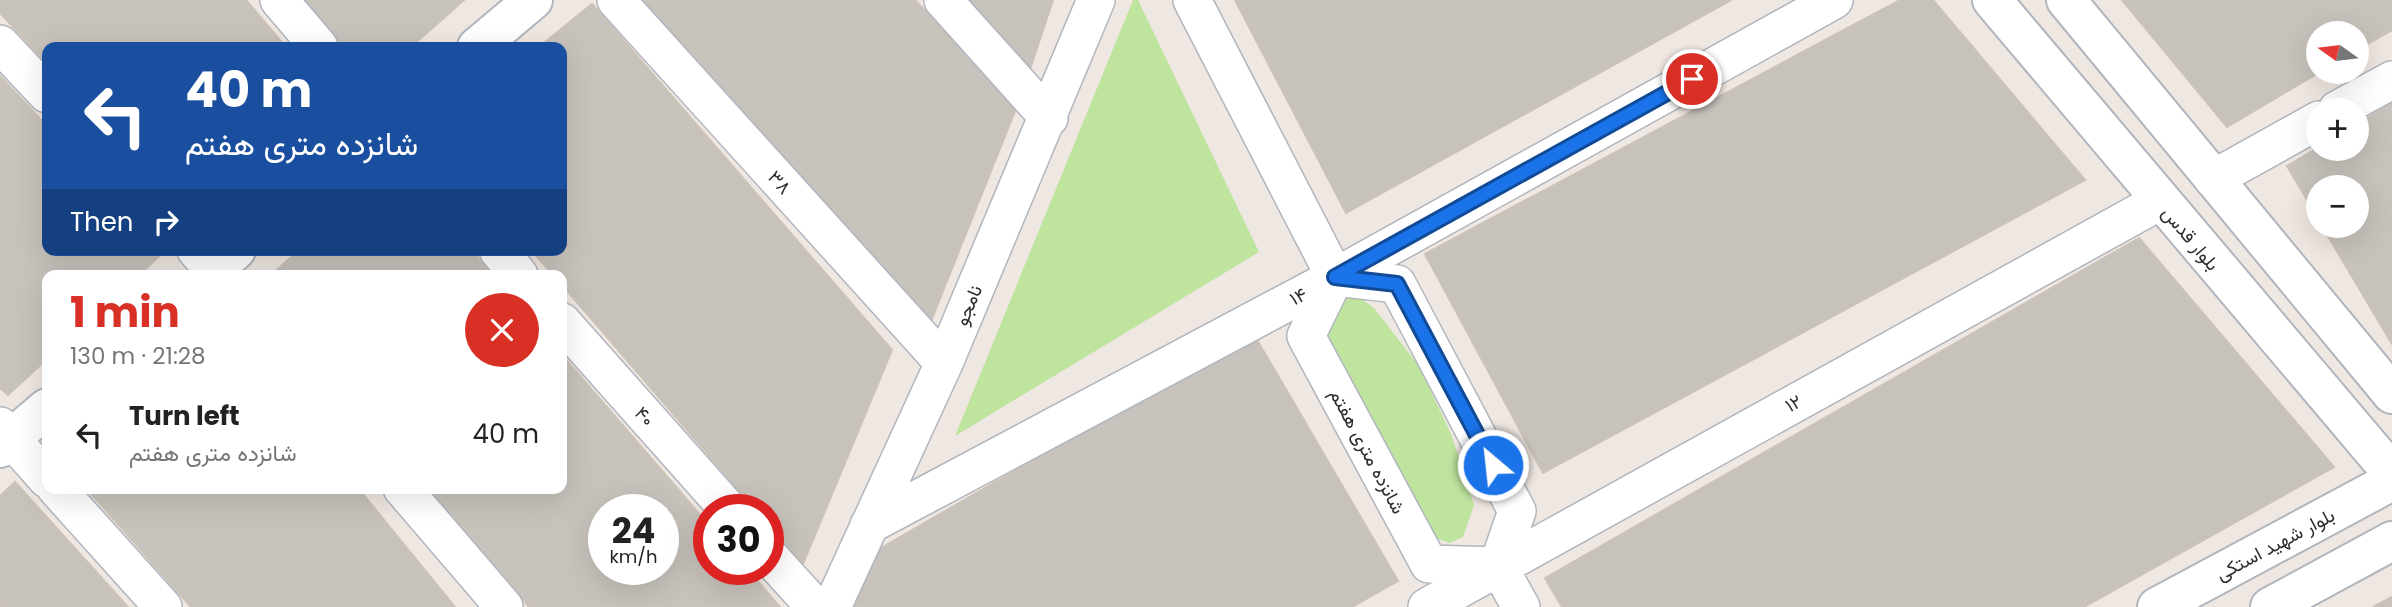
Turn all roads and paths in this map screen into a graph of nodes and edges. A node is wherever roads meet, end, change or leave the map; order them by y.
1 (279, 0) edge
2 (533, 0) edge
3 (616, 0) edge
4 (943, 0) edge
5 (1096, 0) edge
6 (1192, 0) edge
7 (1834, 0) edge
8 (1992, 0) edge
9 (2066, 0) edge
10 (315, 42) edge
11 (483, 42) edge
12 (0, 44) edge
13 (2392, 80) edge
14 (42, 89) edge
15 (2359, 98) edge
16 (1049, 118) junction
17 (2306, 127) edge
18 (2213, 179) junction
19 (2160, 201) junction
20 (503, 256) edge
21 (515, 270) edge
22 (1335, 277) junction
23 (567, 329) edge
24 (944, 363) junction
25 (2392, 394) edge
26 (42, 411) edge
27 (4, 438) edge
28 (42, 474) edge
29 (2392, 474) edge
30 (2392, 481) edge
31 (61, 494) edge
32 (407, 494) edge
33 (715, 494) edge
34 (869, 525) junction
35 (2392, 541) edge
36 (1498, 566) junction
37 (784, 573) edge
38 (163, 607) edge
39 (505, 607) edge
40 (815, 607) edge
41 (832, 607) edge
42 (1427, 607) edge
43 (1521, 607) edge
44 (2157, 607) edge
45 (2270, 607) edge

1 - 10 street
2 - 11 main road
3 - 24 street, ۳۸
4 - 16 street
5 - 16 street, نامجو
6 - 22 street
7 - 22 street, ۱۴
8 - 19 main road, بلوار قدس
9 - 18 main road
12 - 14 street
13 - 15 street
16 - 24 street, نامجو
17 - 18 street
18 - 25 main road
19 - 29 main road, بلوار قدس
19 - 36 street, ۱۲
20 - 21 street
22 - 34 street, ۱۴
22 - 36 street
22 - 36 street, شانزده متری هفتم
23 - 33 street, ۴۰
24 - 34 street, نامجو
26 - 27 main road
27 - 28 street
30 - 44 main road, بلوار شهید استکی
31 - 38 street
32 - 39 street
34 - 41 street, نامجو
35 - 45 main road
36 - 42 street, ۱۲
36 - 43 street
37 - 40 street

